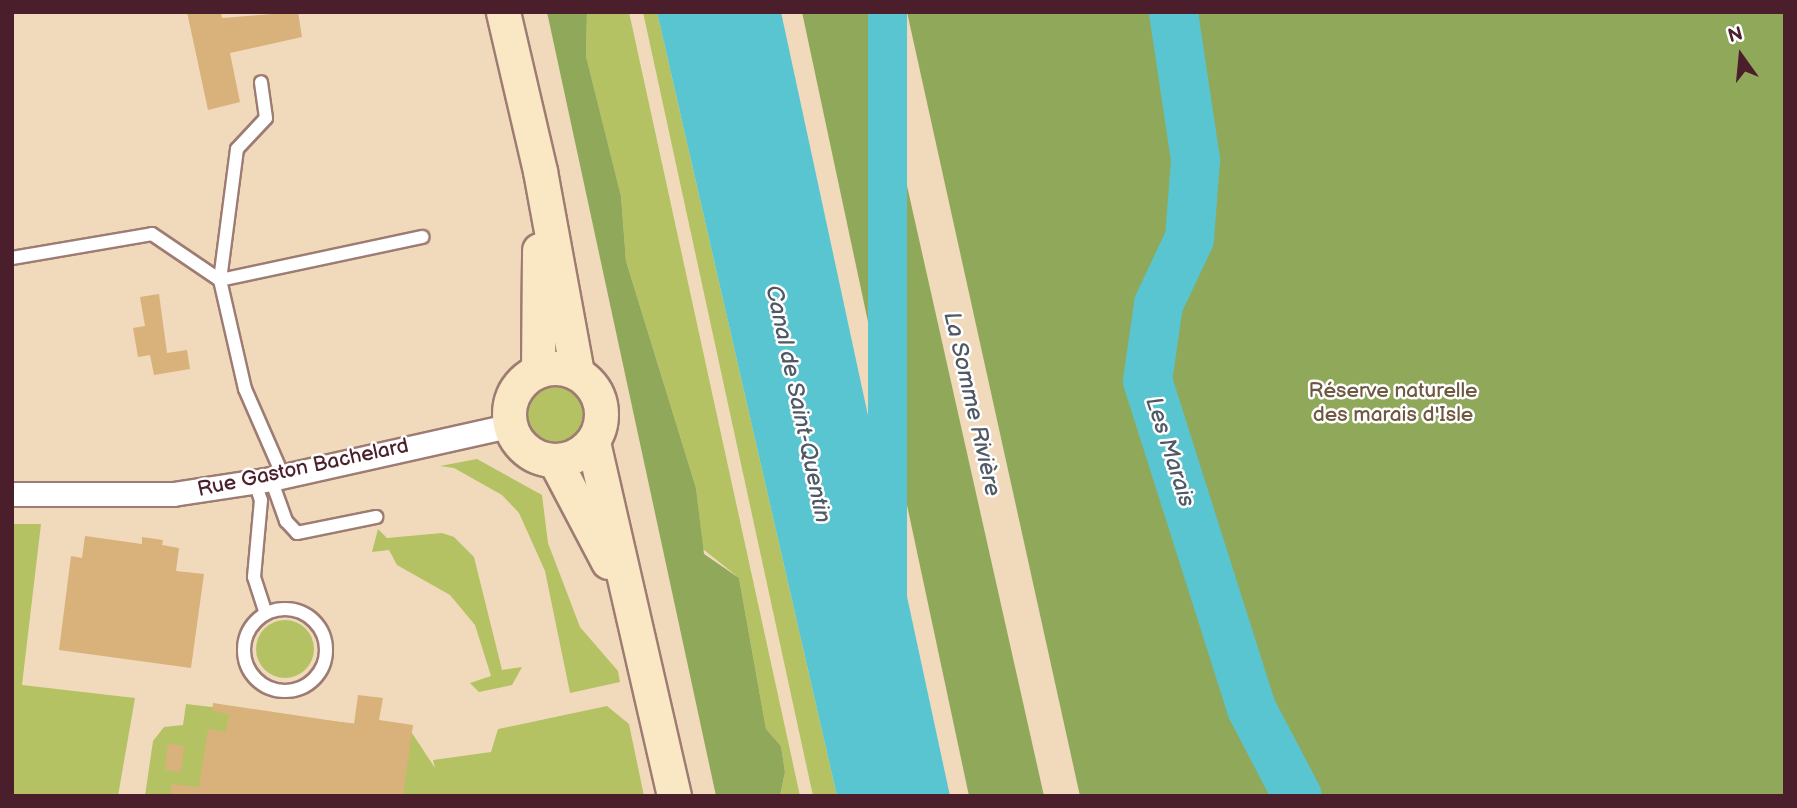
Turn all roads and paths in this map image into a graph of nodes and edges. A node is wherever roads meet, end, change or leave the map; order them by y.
1 (503, 12) edge
2 (261, 82) dead end
3 (540, 171) junction
4 (422, 237) dead end
5 (12, 258) edge
6 (219, 279) junction
7 (538, 371) junction
8 (577, 373) junction
9 (509, 426) junction
10 (593, 442) junction
11 (555, 461) junction
12 (270, 479) junction
13 (12, 494) edge
14 (376, 517) dead end
15 (630, 605) junction
16 (266, 613) junction
17 (674, 796) edge

1 - 3 street
2 - 6 lane
3 - 7 street
3 - 8 street
4 - 6 lane
5 - 6 lane
6 - 12 lane
7 - 8 street
7 - 9 street
8 - 10 street
9 - 11 street
9 - 12 street, Rue Gaston Bachelard
10 - 11 street
10 - 15 street
11 - 15 street
12 - 13 street, Rue Gaston Bachelard
12 - 14 lane
12 - 16 lane
15 - 17 street
16 - 16 lane

